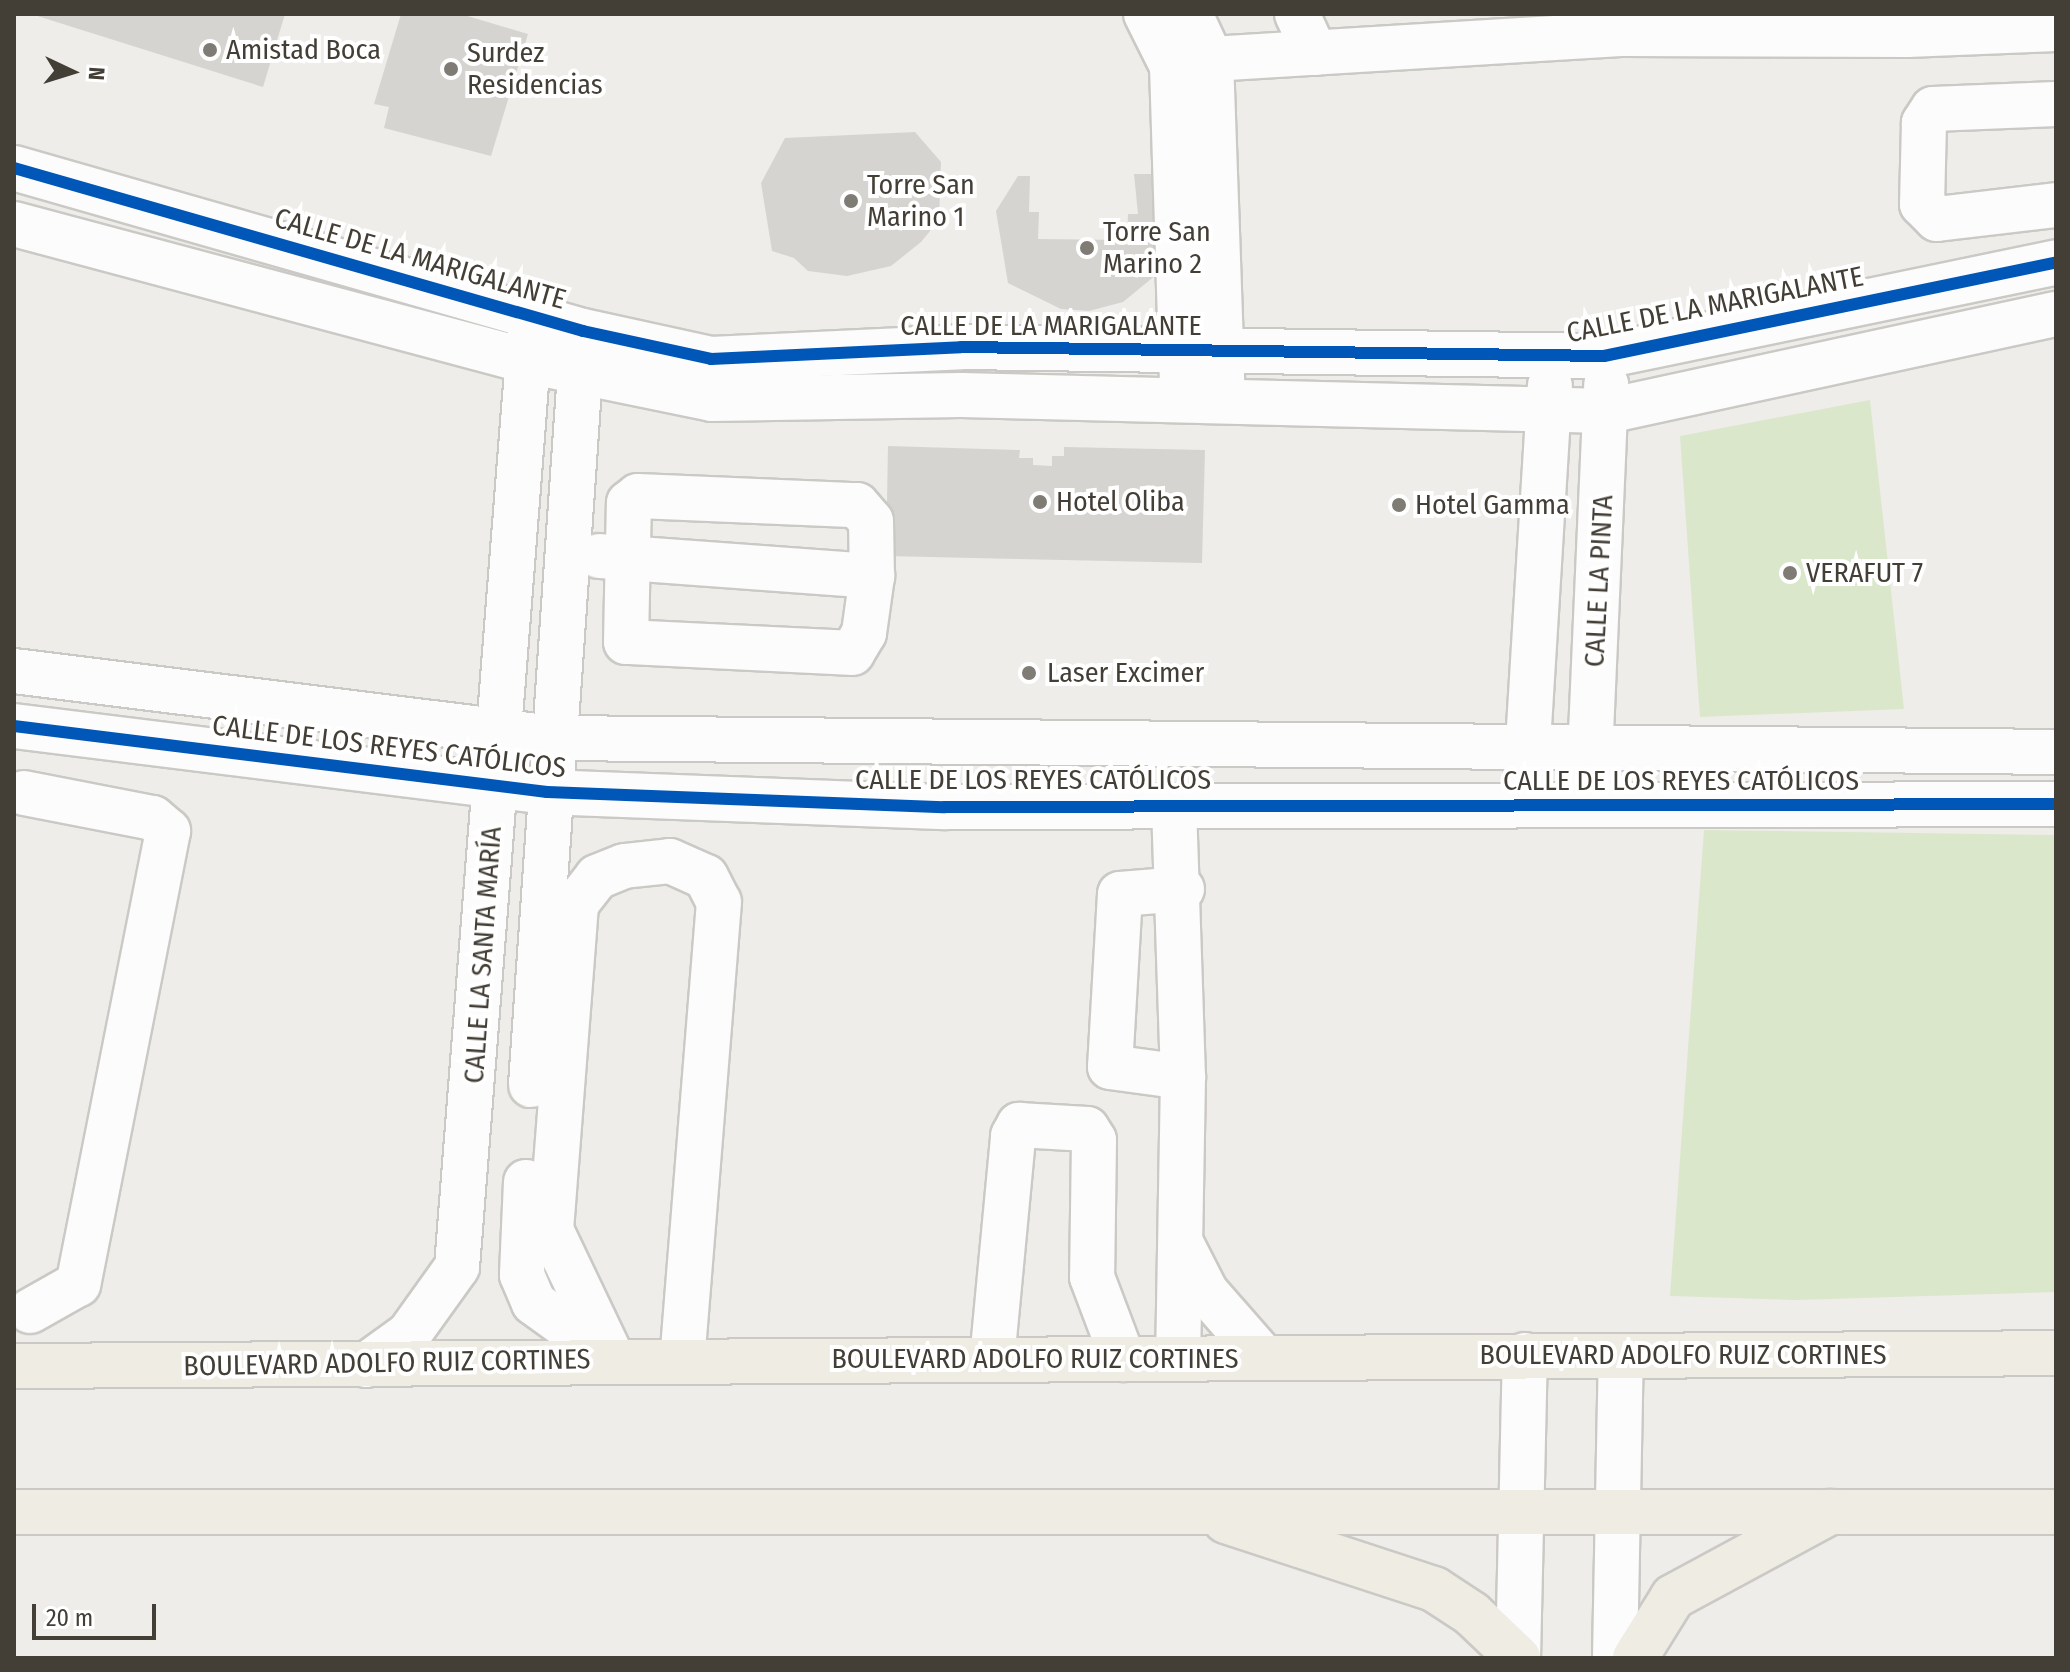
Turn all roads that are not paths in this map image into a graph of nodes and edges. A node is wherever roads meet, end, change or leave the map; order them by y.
1 (1146, 14) edge
2 (1190, 14) edge
3 (1624, 24) edge
4 (1903, 25) edge
5 (2056, 29) edge
6 (1306, 33) edge
7 (1192, 63) junction
8 (2056, 104) edge
9 (14, 168) edge
10 (2056, 205) edge
11 (14, 224) edge
12 (2056, 262) edge
13 (2056, 314) edge
14 (532, 315) junction
15 (583, 331) junction
16 (961, 347) junction
17 (1202, 351) junction
18 (1604, 356) junction
19 (1550, 360) junction
20 (527, 361) junction
21 (580, 374) junction
22 (961, 395) junction
23 (1223, 401) junction
24 (1180, 403) junction
25 (1607, 411) junction
26 (1551, 414) junction
27 (566, 554) junction
28 (630, 557) junction
29 (872, 576) junction
30 (14, 671) edge
31 (14, 726) edge
32 (499, 734) junction
33 (553, 738) junction
34 (1529, 749) junction
35 (1591, 750) junction
36 (2056, 752) edge
37 (496, 788) junction
38 (547, 792) junction
39 (24, 793) dead end
40 (2056, 804) edge
41 (1523, 805) junction
42 (1587, 805) junction
43 (1174, 806) junction
44 (1182, 889) junction
45 (478, 1033) junction
46 (533, 1036) junction
47 (1183, 1077) junction
48 (1179, 1237) junction
49 (22, 1302) edge
50 (2056, 1353) edge
51 (1525, 1355) junction
52 (1621, 1356) junction
53 (1263, 1357) junction
54 (1178, 1358) junction
55 (1123, 1359) junction
56 (613, 1360) junction
57 (992, 1360) junction
58 (682, 1362) junction
59 (366, 1365) junction
60 (14, 1366) edge
61 (61, 1366) junction
62 (1617, 1509) junction
63 (1193, 1510) junction
64 (1522, 1510) junction
65 (14, 1512) edge
66 (1830, 1512) junction
67 (2056, 1512) edge
68 (1518, 1658) edge
69 (1615, 1658) edge
70 (1635, 1658) edge

1 - 7 street
2 - 7 street
3 - 4 street
3 - 6 street
4 - 5 street
6 - 7 street
7 - 17 street
8 - 10 street
9 - 14 street, CALLE DE LA MARIGALANTE
11 - 20 street
12 - 18 street, CALLE DE LA MARIGALANTE
13 - 25 street
14 - 15 street, CALLE DE LA MARIGALANTE
14 - 20 street, CALLE LA SANTA MARÍA
15 - 16 street, CALLE DE LA MARIGALANTE
15 - 21 street, CALLE LA SANTA MARÍA
16 - 17 street, CALLE DE LA MARIGALANTE
16 - 22 street
17 - 19 street, CALLE DE LA MARIGALANTE
17 - 23 street
17 - 24 street
18 - 19 street, CALLE DE LA MARIGALANTE
18 - 25 street, CALLE LA PINTA
19 - 26 street, CALLE LA PINTA
20 - 21 street
20 - 32 street, CALLE LA SANTA MARÍA
21 - 22 street
21 - 27 street, CALLE LA SANTA MARÍA
22 - 24 street
23 - 24 street
23 - 26 street
25 - 26 street
25 - 35 street, CALLE LA PINTA
26 - 34 street, CALLE LA PINTA
27 - 28 street
27 - 33 street, CALLE LA SANTA MARÍA
28 - 29 street
28 - 29 street
28 - 29 street
30 - 32 street, CALLE DE LOS REYES CATÓLICOS
31 - 37 street, CALLE DE LOS REYES CATÓLICOS
32 - 33 street, CALLE DE LOS REYES CATÓLICOS
32 - 37 street, CALLE LA SANTA MARÍA
33 - 34 street, CALLE DE LOS REYES CATÓLICOS
33 - 38 street, CALLE LA SANTA MARÍA
34 - 35 street, CALLE DE LOS REYES CATÓLICOS
34 - 41 street, CALLE LA PINTA
35 - 36 street, CALLE DE LOS REYES CATÓLICOS
35 - 42 street, CALLE LA PINTA
37 - 38 street, CALLE DE LOS REYES CATÓLICOS
37 - 45 street, CALLE LA SANTA MARÍA
38 - 43 street, CALLE DE LOS REYES CATÓLICOS
38 - 46 street, CALLE LA SANTA MARÍA
39 - 49 street
40 - 42 street, CALLE DE LOS REYES CATÓLICOS
41 - 42 street, CALLE DE LOS REYES CATÓLICOS
41 - 43 street, CALLE DE LOS REYES CATÓLICOS
43 - 44 street
44 - 47 street
44 - 47 street
45 - 46 street
45 - 59 street, CALLE LA SANTA MARÍA
46 - 56 street, CALLE LA SANTA MARÍA
47 - 48 street
48 - 53 street
48 - 54 street
49 - 61 street
50 - 52 main road, BOULEVARD ADOLFO RUIZ CORTINES
51 - 52 main road, BOULEVARD ADOLFO RUIZ CORTINES
51 - 53 main road, BOULEVARD ADOLFO RUIZ CORTINES
51 - 64 street
52 - 62 street
53 - 54 main road, BOULEVARD ADOLFO RUIZ CORTINES
54 - 55 main road, BOULEVARD ADOLFO RUIZ CORTINES
55 - 57 main road, BOULEVARD ADOLFO RUIZ CORTINES
55 - 57 street
56 - 58 main road, BOULEVARD ADOLFO RUIZ CORTINES
56 - 58 street
56 - 59 main road, BOULEVARD ADOLFO RUIZ CORTINES
57 - 58 main road, BOULEVARD ADOLFO RUIZ CORTINES
59 - 61 main road, BOULEVARD ADOLFO RUIZ CORTINES
60 - 61 main road, BOULEVARD ADOLFO RUIZ CORTINES
62 - 64 main road
62 - 66 main road
62 - 69 street
63 - 64 main road
63 - 65 main road
63 - 68 main road
64 - 68 street
66 - 67 main road
66 - 70 main road

